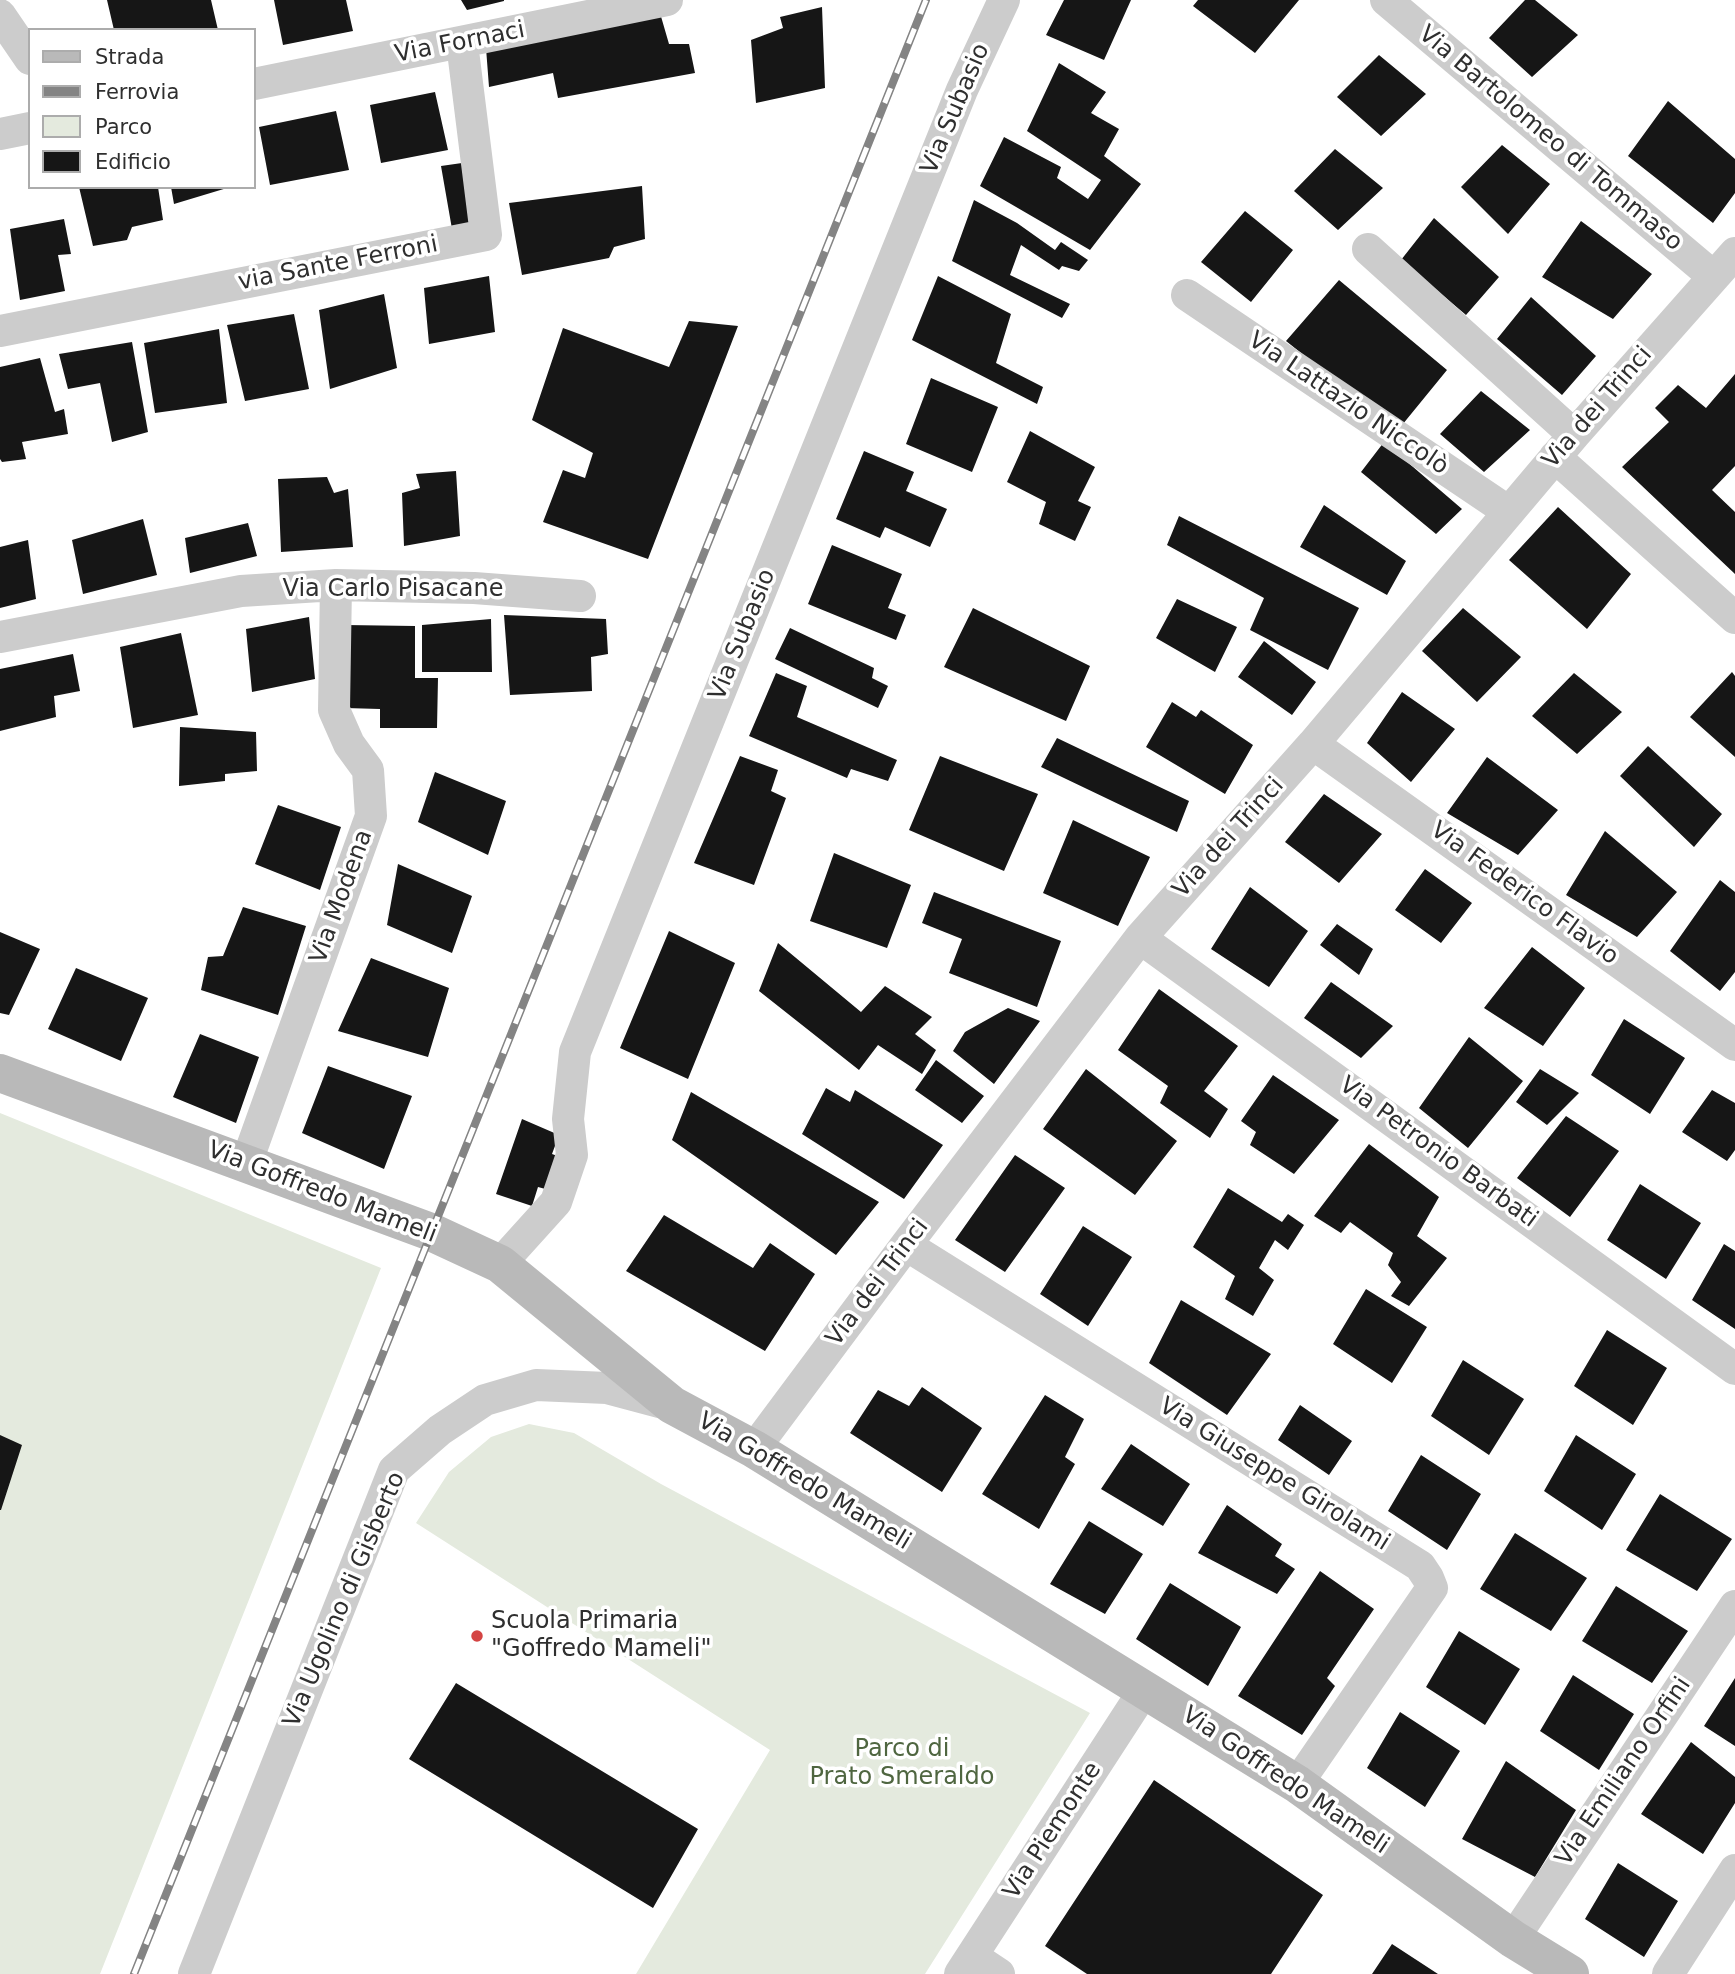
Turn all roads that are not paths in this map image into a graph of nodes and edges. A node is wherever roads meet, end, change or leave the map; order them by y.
1 (667, 0) edge
2 (1004, 0) edge
3 (1386, 0) edge
4 (0, 15) edge
5 (462, 43) junction
6 (28, 57) edge
7 (256, 84) edge
8 (28, 128) edge
9 (0, 134) edge
10 (1368, 249) dead end
11 (1735, 253) edge
12 (1714, 277) junction
13 (1188, 295) dead end
14 (0, 331) edge
15 (1564, 446) junction
16 (1509, 512) junction
17 (336, 585) junction
18 (580, 596) dead end
19 (1735, 618) edge
20 (0, 637) edge
21 (1313, 744) junction
22 (1140, 938) junction
23 (1735, 1045) edge
24 (0, 1073) edge
25 (247, 1164) junction
26 (906, 1245) junction
27 (500, 1264) junction
28 (1735, 1369) edge
29 (672, 1405) junction
30 (754, 1449) junction
31 (1735, 1606) edge
32 (1145, 1689) junction
33 (1297, 1784) junction
34 (1735, 1870) edge
35 (1513, 1939) junction
36 (966, 1965) edge
37 (194, 1974) edge
38 (999, 1974) edge
39 (1570, 1974) edge
40 (1668, 1974) edge

1 - 5 street, Via Fornaci
2 - 27 street, Via Subasio
3 - 12 street, Via Bartolomeo di Tommaso
4 - 6 street
5 - 7 street, Via Fornaci
5 - 14 street, via Sante Ferroni
8 - 9 street
10 - 15 street
11 - 12 street, Via dei Trinci
12 - 15 street, Via dei Trinci
13 - 16 street, Via Lattazio Niccolò
15 - 16 street, Via dei Trinci
15 - 19 street
16 - 21 street, Via dei Trinci
17 - 18 street, Via Carlo Pisacane
17 - 20 street, Via Carlo Pisacane
17 - 25 street, Via Modena
21 - 22 street, Via dei Trinci
21 - 23 street, Via Federico Flavio
22 - 26 street, Via dei Trinci
22 - 28 street, Via Petronio Barbati
24 - 25 main road, Via Goffredo Mameli
25 - 27 main road, Via Goffredo Mameli
26 - 30 street, Via dei Trinci
26 - 33 street, Via Giuseppe Girolami
27 - 29 main road, Via Goffredo Mameli
29 - 30 main road, Via Goffredo Mameli
29 - 37 street, Via Ugolino di Gisberto
30 - 32 main road, Via Goffredo Mameli
31 - 35 street, Via Emiliano Orfini
32 - 33 main road, Via Goffredo Mameli
32 - 36 street, Via Piemonte
33 - 35 main road, Via Goffredo Mameli
34 - 40 street
35 - 39 main road, Via Goffredo Mameli
36 - 38 street

